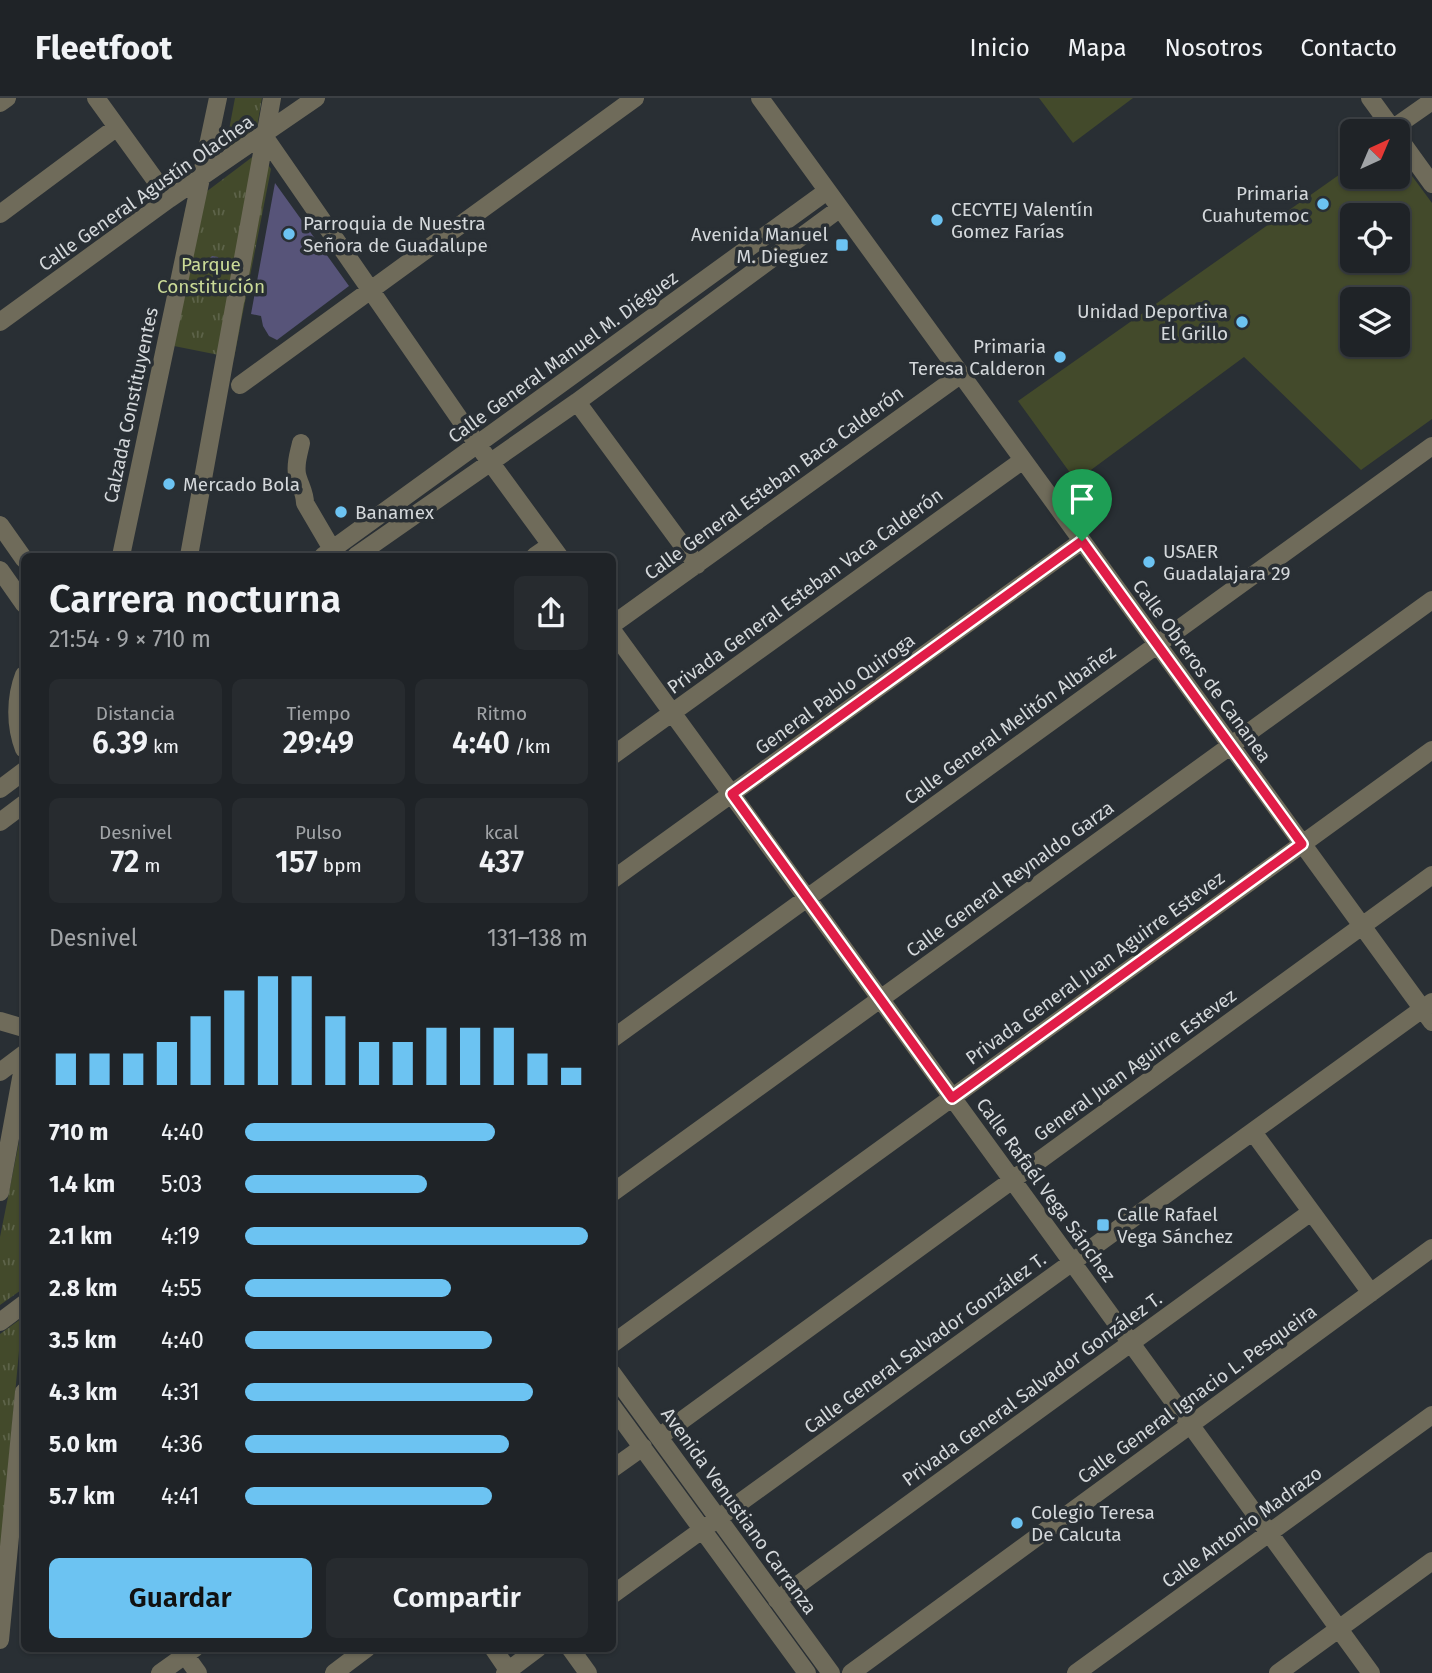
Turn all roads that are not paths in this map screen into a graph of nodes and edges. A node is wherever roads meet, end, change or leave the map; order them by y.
1 (7, 98) edge
2 (96, 98) edge
3 (218, 98) edge
4 (272, 98) edge
5 (316, 98) edge
6 (635, 98) edge
7 (760, 98) edge
8 (1370, 98) edge
9 (1432, 101) edge
10 (0, 103) edge
11 (1385, 119) edge
12 (1410, 120) edge
13 (117, 127) junction
14 (264, 136) junction
15 (1410, 154) edge
16 (201, 178) junction
17 (1432, 184) edge
18 (827, 191) junction
19 (169, 199) junction
20 (839, 209) junction
21 (0, 214) edge
22 (372, 289) junction
23 (0, 322) edge
24 (960, 374) junction
25 (240, 385) dead end
26 (576, 402) junction
27 (301, 443) dead end
28 (477, 444) junction
29 (1432, 446) edge
30 (1023, 460) junction
31 (490, 461) junction
32 (0, 525) edge
33 (1082, 541) junction
34 (555, 551) edge
35 (13, 553) edge
36 (122, 553) edge
37 (190, 553) edge
38 (336, 553) edge
39 (360, 553) edge
40 (697, 565) junction
41 (0, 570) edge
42 (21, 600) edge
43 (1432, 600) edge
44 (616, 625) edge
45 (616, 634) edge
46 (1157, 645) junction
47 (21, 685) edge
48 (673, 713) junction
49 (21, 727) edge
50 (1230, 746) junction
51 (1432, 750) edge
52 (616, 753) edge
53 (21, 773) edge
54 (0, 789) edge
55 (732, 794) junction
56 (21, 806) edge
57 (0, 822) edge
58 (1302, 844) junction
59 (1432, 875) edge
60 (616, 877) edge
61 (807, 898) junction
62 (1362, 926) junction
63 (881, 999) junction
64 (1429, 1011) edge
65 (0, 1021) edge
66 (21, 1027) edge
67 (616, 1036) edge
68 (21, 1056) edge
69 (0, 1072) edge
70 (21, 1078) edge
71 (952, 1098) junction
72 (1253, 1132) junction
73 (1012, 1180) junction
74 (616, 1190) edge
75 (0, 1192) edge
76 (1311, 1212) junction
77 (1432, 1248) edge
78 (1073, 1263) junction
79 (1371, 1293) junction
80 (21, 1306) edge
81 (0, 1322) edge
82 (616, 1341) edge
83 (1131, 1343) junction
84 (616, 1378) edge
85 (616, 1411) edge
86 (1432, 1415) edge
87 (1190, 1424) junction
88 (659, 1437) junction
89 (642, 1447) junction
90 (21, 1450) edge
91 (616, 1466) edge
92 (718, 1519) junction
93 (703, 1530) junction
94 (1269, 1533) junction
95 (1432, 1561) edge
96 (616, 1592) edge
97 (777, 1600) junction
98 (1339, 1629) junction
99 (0, 1640) edge
100 (186, 1652) edge
101 (188, 1652) edge
102 (362, 1652) edge
103 (495, 1652) edge
104 (533, 1652) edge
105 (573, 1652) edge
106 (506, 1672) edge
107 (160, 1673) edge
108 (198, 1673) edge
109 (334, 1673) edge
110 (588, 1673) edge
111 (807, 1673) edge
112 (831, 1673) edge
113 (851, 1673) edge
114 (1076, 1673) edge
115 (1278, 1673) edge
116 (1371, 1673) edge

1 - 10 street
2 - 13 street
3 - 16 street, Calzada Constituyentes
4 - 14 street
5 - 14 street, Calle General Agustín Olachea
6 - 22 street
7 - 18 street, Calle Obreros de Cananea
8 - 11 street
9 - 12 street
13 - 19 street
13 - 21 street
14 - 16 street, Calle General Agustín Olachea
14 - 22 street
14 - 37 street
15 - 17 street
16 - 19 street, Calle General Agustín Olachea
16 - 36 street, Calzada Constituyentes
18 - 20 street, Calle Obreros de Cananea
18 - 28 street, Calle General Manuel M. Diéguez
19 - 23 street, Calle General Agustín Olachea
20 - 24 street, Calle Obreros de Cananea
20 - 26 street
22 - 25 street
22 - 28 street
24 - 30 street, Calle Obreros de Cananea
24 - 40 street, Calle General Esteban Baca Calderón
26 - 31 street
26 - 40 street
27 - 38 street
28 - 31 street
28 - 38 street, Calle General Manuel M. Diéguez
29 - 46 street, Calle General Melitón Albañez
30 - 33 street, Calle Obreros de Cananea
30 - 48 street, Privada General Esteban Vaca Calderón
31 - 34 street
31 - 39 street
32 - 35 street
33 - 46 street, Calle Obreros de Cananea
33 - 55 street, General Pablo Quiroga
40 - 44 street, Calle General Esteban Baca Calderón
41 - 42 street
43 - 50 street, Calle General Reynaldo Garza
45 - 48 street, Calle Rafaél Vega Sánchez
46 - 50 street, Calle Obreros de Cananea
46 - 61 street, Calle General Melitón Albañez
47 - 49 street
48 - 52 street, Privada General Esteban Vaca Calderón
48 - 55 street, Calle Rafaél Vega Sánchez
50 - 58 street, Calle Obreros de Cananea
50 - 63 street, Calle General Reynaldo Garza
51 - 58 street, Privada General Juan Aguirre Estevez
53 - 54 street
55 - 60 street, General Pablo Quiroga
55 - 61 street, Calle Rafaél Vega Sánchez
56 - 57 street
58 - 62 street, Calle Obreros de Cananea
58 - 71 street, Privada General Juan Aguirre Estevez
59 - 62 street, General Juan Aguirre Estevez
61 - 63 street, Calle Rafaél Vega Sánchez
61 - 67 street, Calle General Melitón Albañez
62 - 64 street, Calle Obreros de Cananea
62 - 73 street, General Juan Aguirre Estevez
63 - 71 street, Calle Rafaél Vega Sánchez
63 - 74 street, Calle General Reynaldo Garza
64 - 72 street, Calle General Salvador González T.
65 - 66 street
68 - 69 street
70 - 75 street
71 - 73 street, Calle Rafaél Vega Sánchez
71 - 82 street, Privada General Juan Aguirre Estevez
72 - 76 street
72 - 78 street, Calle General Salvador González T.
73 - 78 street, Calle Rafaél Vega Sánchez
73 - 88 street, General Juan Aguirre Estevez
76 - 79 street
76 - 83 street, Privada General Salvador González T.
77 - 79 street, Calle General Ignacio L. Pesqueira
78 - 83 street, Calle Rafaél Vega Sánchez
78 - 92 street, Calle General Salvador González T.
79 - 87 street, Calle General Ignacio L. Pesqueira
80 - 81 street
83 - 87 street, Calle Rafaél Vega Sánchez
83 - 97 street, Privada General Salvador González T.
84 - 88 street, Avenida Venustiano Carranza
85 - 89 street, Avenida Venustiano Carranza
86 - 94 street, Calle Antonio Madrazo
87 - 94 street, Calle Rafaél Vega Sánchez
87 - 113 street, Calle General Ignacio L. Pesqueira
88 - 92 street, Avenida Venustiano Carranza
89 - 91 street
89 - 93 street, Avenida Venustiano Carranza
90 - 99 street
92 - 93 street, Calle General Salvador González T.
92 - 97 street, Avenida Venustiano Carranza
93 - 96 street, Calle General Salvador González T.
93 - 111 street, Avenida Venustiano Carranza
94 - 98 street, Calle Rafaél Vega Sánchez
94 - 114 street, Calle Antonio Madrazo
95 - 98 street
97 - 112 street, Avenida Venustiano Carranza
98 - 115 street
98 - 116 street, Calle Rafaél Vega Sánchez
100 - 107 street
101 - 108 street
102 - 109 street
103 - 106 street
104 - 106 street
105 - 110 street

